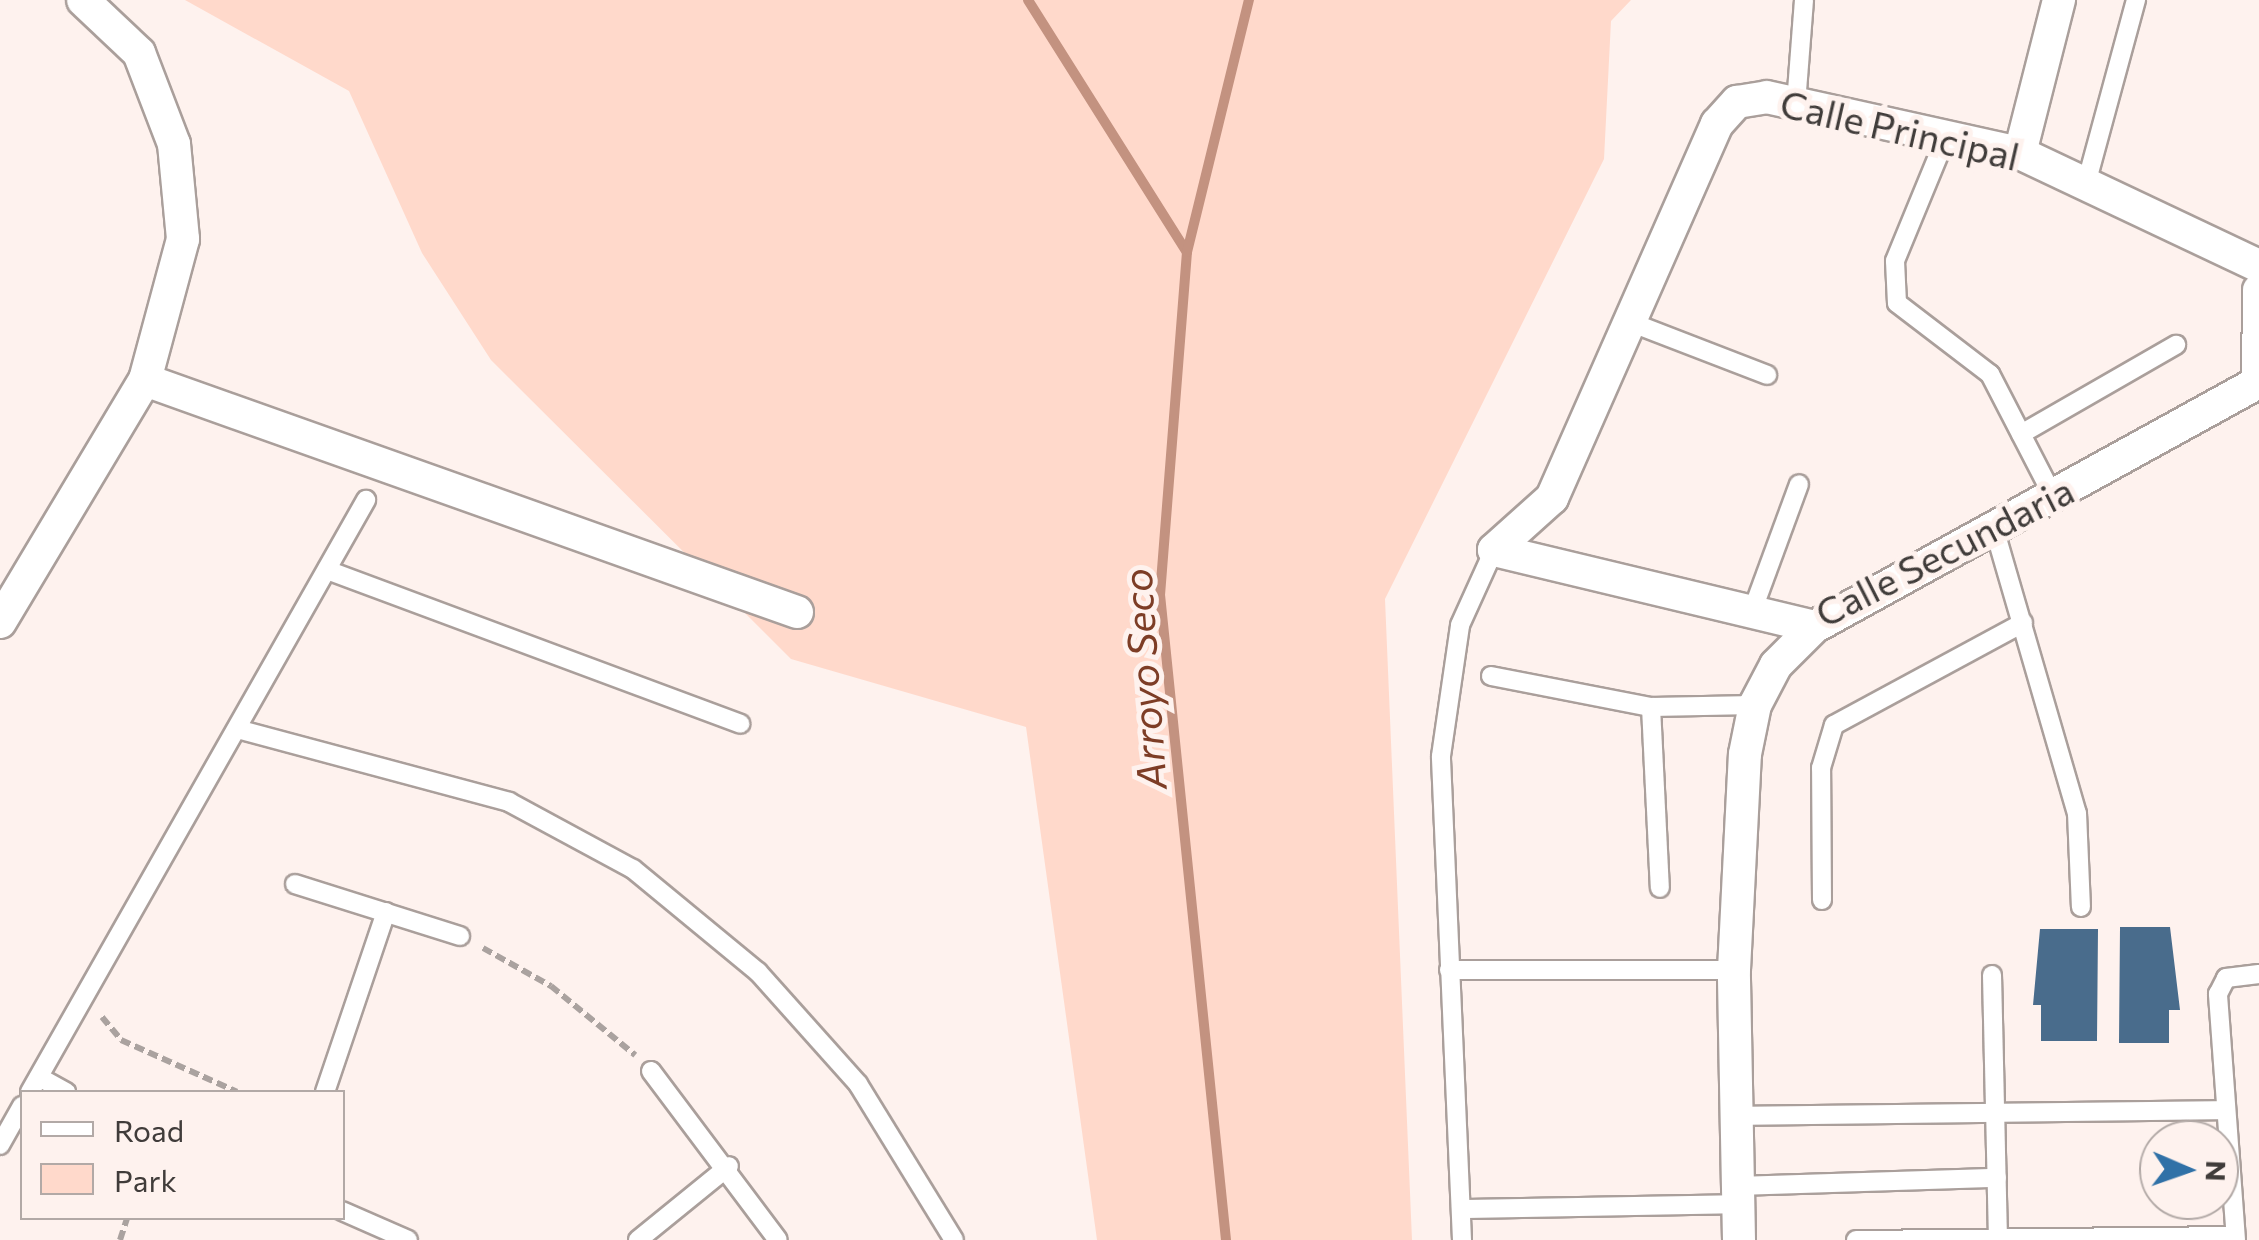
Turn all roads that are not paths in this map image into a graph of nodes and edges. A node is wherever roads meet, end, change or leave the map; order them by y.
1 (83, 0) edge
2 (1804, 0) edge
3 (2059, 0) edge
4 (2136, 0) edge
5 (1796, 104) junction
6 (1946, 137) junction
7 (2020, 153) junction
8 (2086, 184) junction
9 (2259, 266) edge
10 (2259, 290) edge
11 (1630, 322) junction
12 (2176, 345) dead end
13 (1767, 376) dead end
14 (145, 380) junction
15 (2258, 389) edge
16 (2021, 434) junction
17 (1799, 484) dead end
18 (2053, 496) junction
19 (366, 500) dead end
20 (1994, 528) junction
21 (1494, 550) junction
22 (327, 570) junction
23 (797, 612) dead end
24 (1752, 612) junction
25 (0, 622) edge
26 (2023, 624) junction
27 (1814, 627) junction
28 (1490, 676) dead end
29 (1755, 704) junction
30 (1651, 706) junction
31 (740, 724) dead end
32 (237, 729) junction
33 (295, 884) dead end
34 (1660, 888) dead end
35 (1822, 900) dead end
36 (2081, 907) dead end
37 (386, 912) junction
38 (460, 936) road end
39 (1449, 970) junction
40 (1734, 970) junction
41 (2259, 974) edge
42 (1992, 975) dead end
43 (650, 1071) road end
44 (34, 1085) edge
45 (326, 1090) edge
46 (20, 1110) edge
47 (2226, 1110) junction
48 (1995, 1113) junction
49 (1736, 1116) junction
50 (0, 1145) edge
51 (729, 1166) junction
52 (1997, 1178) junction
53 (1738, 1195) junction
54 (1461, 1208) junction
55 (345, 1212) edge
56 (2236, 1238) edge
57 (1998, 1239) edge
58 (408, 1240) edge
59 (638, 1240) edge
60 (778, 1240) edge
61 (954, 1240) edge
62 (1462, 1240) edge
63 (1738, 1240) edge
64 (1856, 1240) edge

1 - 14 street
2 - 5 lane
3 - 7 street
4 - 8 lane
5 - 6 street, Calle Principal
5 - 11 street, Calle Principal
6 - 7 street, Calle Principal
6 - 16 lane
7 - 8 street, Calle Principal
8 - 9 street, Calle Principal
10 - 15 street
11 - 13 lane
11 - 21 street, Calle Principal
12 - 16 lane
14 - 23 street
14 - 25 street
15 - 18 street, Calle Secundaria
16 - 18 lane
17 - 24 lane
18 - 20 street, Calle Secundaria
19 - 22 lane
20 - 26 lane
20 - 27 street, Calle Secundaria
21 - 24 street, Calle Secundaria
21 - 39 lane
22 - 31 lane
22 - 32 lane
24 - 27 street, Calle Secundaria
26 - 35 lane
26 - 36 lane
27 - 29 street
28 - 30 lane
29 - 30 lane
29 - 40 street
30 - 34 lane
32 - 44 lane
32 - 61 lane
33 - 37 lane
37 - 38 lane
37 - 45 lane
39 - 40 lane
39 - 54 lane
40 - 49 street
41 - 47 lane
42 - 48 lane
43 - 51 lane
46 - 50 lane
47 - 48 lane
47 - 56 lane
48 - 49 lane
48 - 52 lane
49 - 53 street
51 - 59 lane
51 - 60 lane
52 - 53 lane
52 - 57 lane
53 - 54 lane
53 - 63 street
54 - 62 lane
55 - 58 lane
56 - 57 lane
57 - 64 lane

